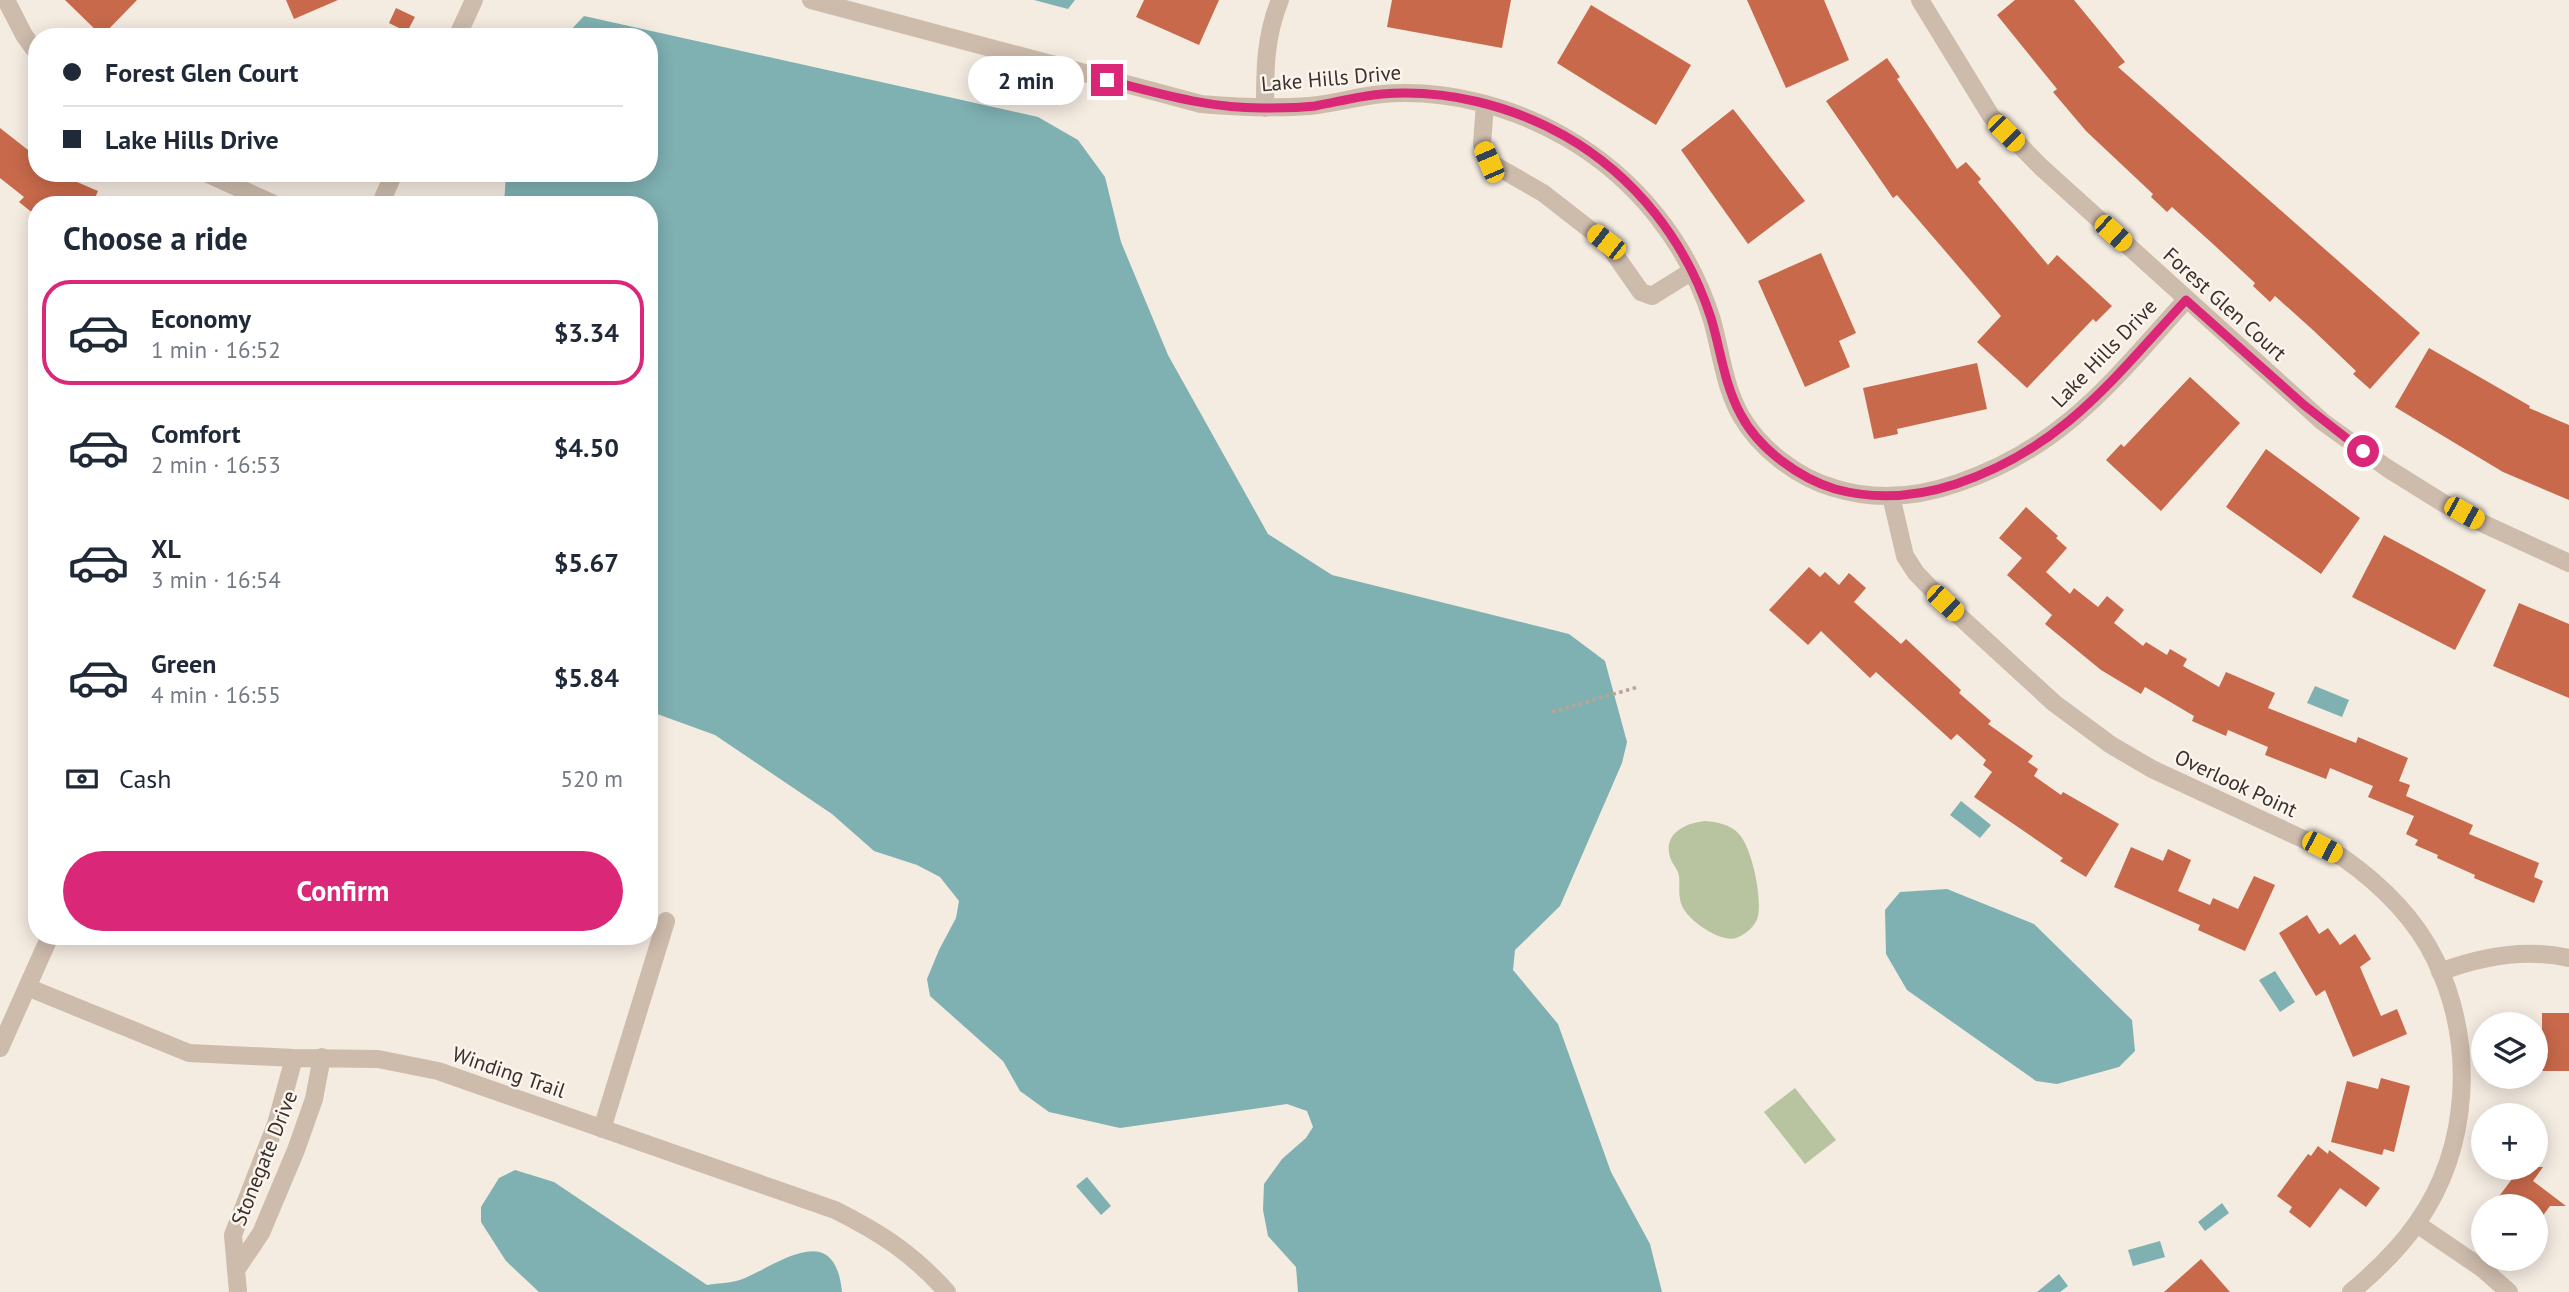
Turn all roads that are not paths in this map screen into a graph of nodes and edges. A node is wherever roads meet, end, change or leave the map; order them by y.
1 (6, 0) edge
2 (474, 0) edge
3 (811, 0) edge
4 (1280, 0) edge
5 (1920, 0) edge
6 (461, 28) edge
7 (28, 41) edge
8 (1485, 104) junction
9 (1265, 108) junction
10 (226, 182) edge
11 (256, 196) edge
12 (1692, 271) junction
13 (2186, 300) junction
14 (1891, 496) junction
15 (2569, 563) edge
16 (666, 921) dead end
17 (46, 945) edge
18 (2569, 958) edge
19 (2440, 972) junction
20 (27, 987) junction
21 (0, 1048) edge
22 (322, 1057) junction
23 (294, 1058) junction
24 (602, 1129) junction
25 (2417, 1224) junction
26 (236, 1270) junction
27 (238, 1292) edge
28 (947, 1292) edge
29 (2351, 1292) edge
30 (2509, 1292) edge

1 - 7 street
2 - 6 street
3 - 9 street, Lake Hills Drive
4 - 9 street
5 - 13 street, Forest Glen Court
8 - 9 street, Lake Hills Drive
8 - 12 street, Lake Hills Drive
8 - 12 street
10 - 11 street
12 - 14 street, Lake Hills Drive
13 - 14 street, Lake Hills Drive
13 - 15 street, Forest Glen Court
14 - 19 street, Overlook Point
16 - 24 street
17 - 20 street
18 - 19 street
19 - 25 street, Overlook Point
20 - 21 street
20 - 23 street, Winding Trail
22 - 23 street, Winding Trail
22 - 24 street, Winding Trail
22 - 26 street, Stonegate Drive
23 - 26 street, Stonegate Drive
24 - 28 street, Winding Trail
25 - 29 street, Overlook Point
25 - 30 street
26 - 27 street, Stonegate Drive

